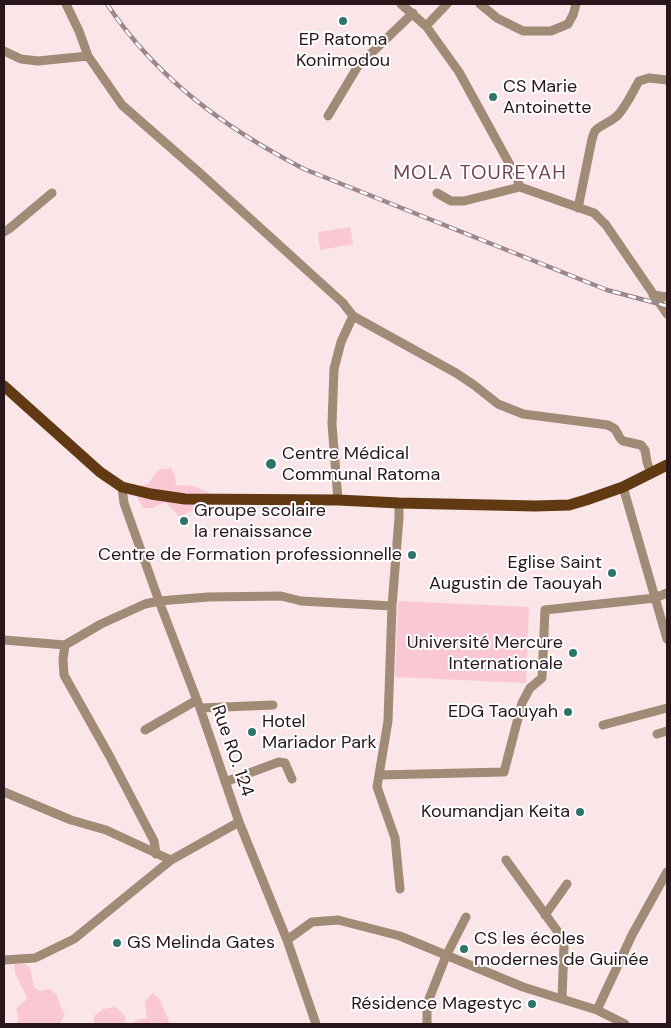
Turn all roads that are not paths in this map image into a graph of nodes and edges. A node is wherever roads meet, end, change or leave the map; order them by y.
1 (66, 4) edge
2 (401, 4) edge
3 (447, 4) edge
4 (480, 4) edge
5 (576, 4) edge
6 (413, 13) junction
7 (426, 26) junction
8 (4, 52) edge
9 (88, 56) junction
10 (667, 80) edge
11 (328, 116) dead end
12 (520, 187) junction
13 (52, 193) dead end
14 (437, 193) dead end
15 (578, 208) junction
16 (4, 232) edge
17 (654, 295) junction
18 (667, 297) edge
19 (667, 314) edge
20 (352, 316) junction
21 (4, 386) edge
22 (667, 465) edge
23 (651, 472) junction
24 (122, 486) junction
25 (623, 487) junction
26 (338, 500) junction
27 (399, 503) junction
28 (667, 593) edge
29 (655, 598) junction
30 (159, 602) junction
31 (392, 606) junction
32 (667, 639) edge
33 (4, 640) edge
34 (65, 645) junction
35 (198, 704) junction
36 (273, 705) dead end
37 (667, 708) edge
38 (603, 725) dead end
39 (145, 730) dead end
40 (667, 731) edge
41 (657, 734) dead end
42 (379, 775) junction
43 (292, 779) dead end
44 (225, 782) junction
45 (4, 792) edge
46 (239, 822) junction
47 (156, 854) junction
48 (171, 860) junction
49 (506, 860) dead end
50 (667, 872) edge
51 (567, 884) dead end
52 (400, 889) dead end
53 (545, 915) junction
54 (466, 917) dead end
55 (287, 940) junction
56 (446, 956) junction
57 (4, 960) edge
58 (562, 999) junction
59 (596, 1010) junction
60 (316, 1024) edge
61 (427, 1024) edge
62 (625, 1024) edge

1 - 9 street
2 - 6 street
3 - 7 street
4 - 5 street
6 - 7 street
6 - 11 street
7 - 12 street
8 - 9 street
9 - 20 street
10 - 15 street
12 - 14 street
12 - 15 street
13 - 16 street
15 - 17 street
17 - 18 street
17 - 19 street
20 - 23 street
20 - 26 street
21 - 24 main road
22 - 23 main road
23 - 25 main road
24 - 26 main road
24 - 30 street, Rue RO. 124
25 - 27 main road
25 - 29 street
26 - 27 main road
27 - 31 street
28 - 29 street
29 - 32 street
29 - 42 street
30 - 31 street
30 - 34 street
30 - 35 street, Rue RO. 124
31 - 42 street
33 - 34 street
34 - 47 street
35 - 36 street
35 - 39 street
35 - 44 street, Rue RO. 124
37 - 38 street
40 - 41 street
42 - 52 street
43 - 44 street
44 - 46 street, Rue RO. 124
45 - 47 street
46 - 48 street
46 - 55 street, Rue RO. 124
47 - 48 street
48 - 57 street
49 - 53 street
50 - 59 street
51 - 53 street
53 - 58 street
54 - 56 street
55 - 56 street
55 - 60 street, Rue RO. 124
56 - 58 street
56 - 61 street
58 - 59 street
59 - 62 street

